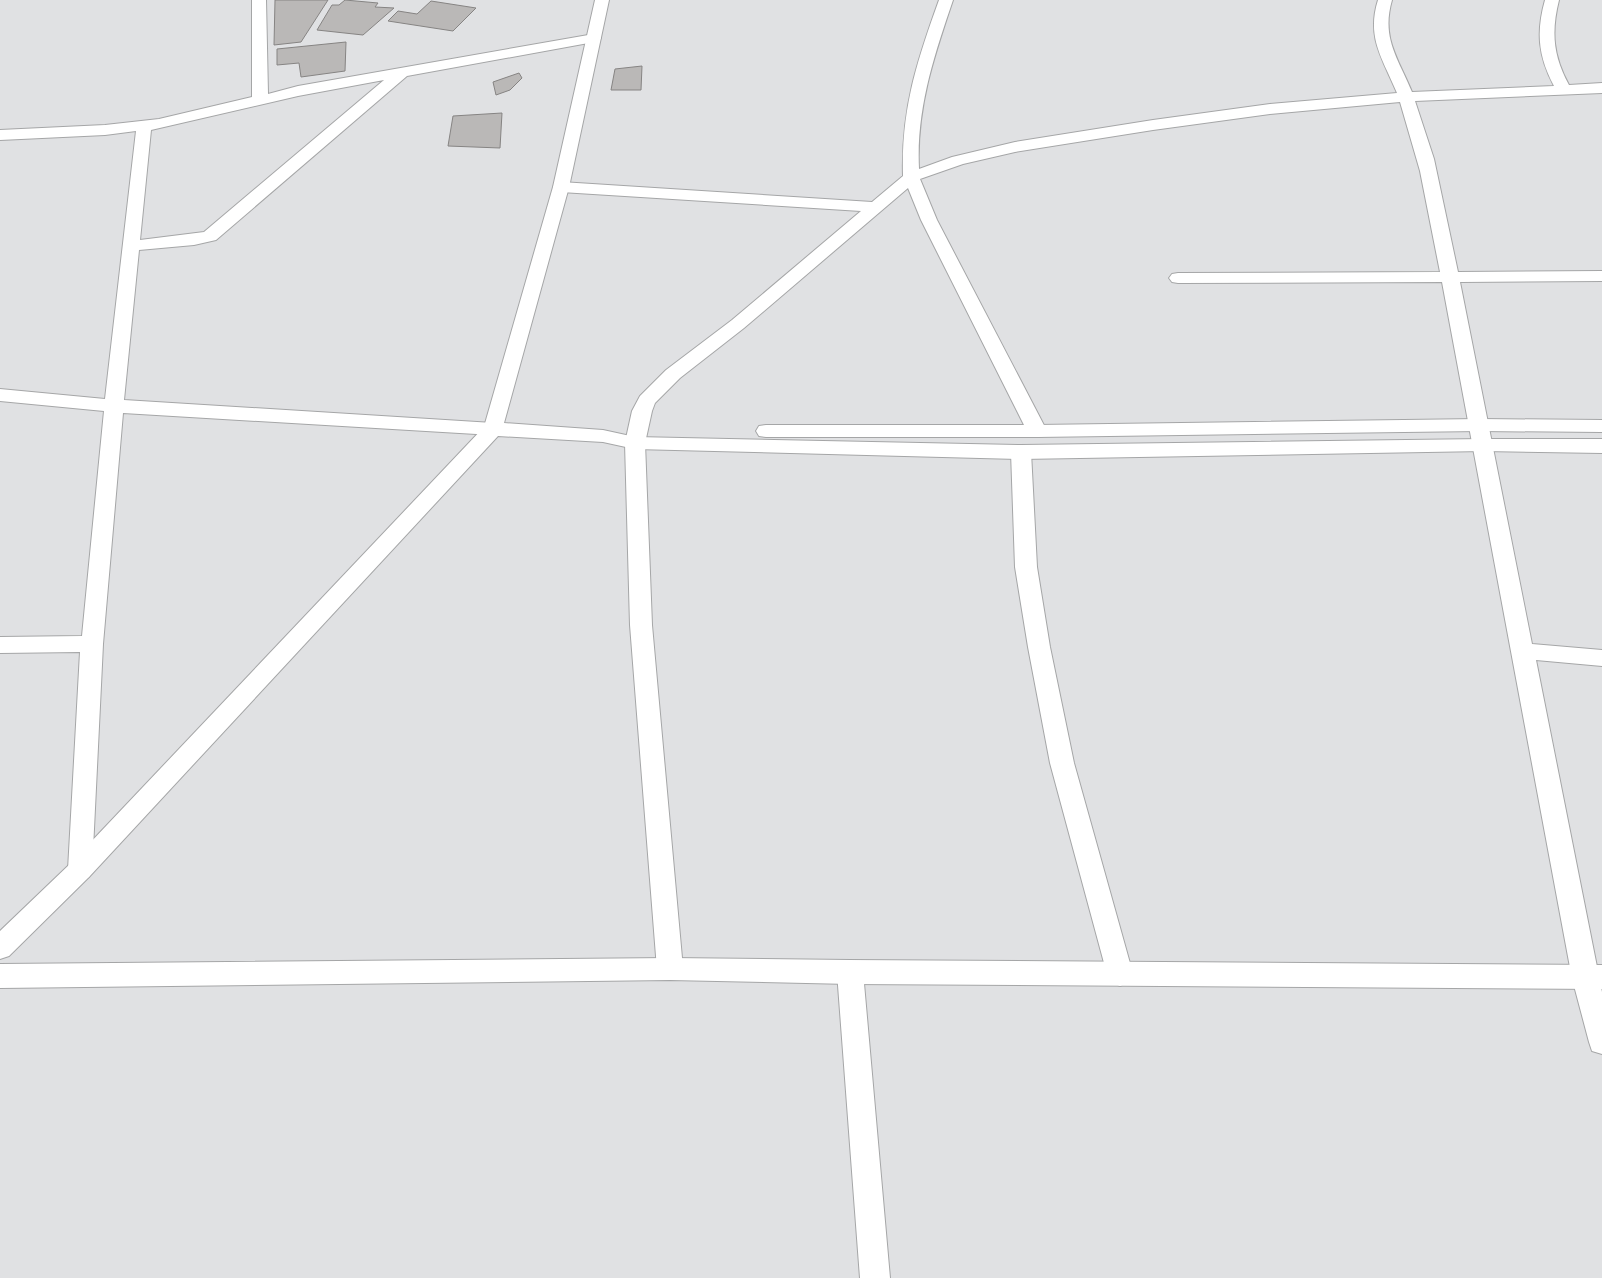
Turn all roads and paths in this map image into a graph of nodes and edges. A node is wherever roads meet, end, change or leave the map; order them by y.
1 (259, 0) edge
2 (602, 0) edge
3 (946, 0) edge
4 (1385, 0) edge
5 (1552, 0) edge
6 (594, 38) junction
7 (404, 71) junction
8 (1602, 88) edge
9 (1564, 90) junction
10 (1407, 97) junction
11 (260, 100) junction
12 (144, 126) junction
13 (0, 135) edge
14 (911, 177) junction
15 (561, 187) junction
16 (874, 207) junction
17 (131, 246) junction
18 (1602, 276) edge
19 (1178, 278) dead end
20 (1450, 278) junction
21 (0, 395) edge
22 (114, 406) junction
23 (1480, 425) junction
24 (1602, 426) edge
25 (493, 429) junction
26 (1037, 431) junction
27 (635, 437) junction
28 (1484, 445) junction
29 (1602, 446) edge
30 (1022, 452) junction
31 (92, 644) junction
32 (0, 645) edge
33 (1522, 651) junction
34 (1602, 658) edge
35 (80, 870) junction
36 (0, 948) edge
37 (670, 969) junction
38 (850, 972) junction
39 (1120, 974) junction
40 (0, 976) edge
41 (1593, 978) edge
42 (1602, 1042) edge
43 (875, 1278) edge

1 - 11 street
2 - 6 street
3 - 14 street
4 - 10 street
5 - 9 street
6 - 7 street
6 - 15 street
7 - 11 street
7 - 17 street
8 - 9 street
9 - 10 street
10 - 14 street
10 - 20 street
11 - 12 street
12 - 13 street
12 - 17 street
14 - 16 street
14 - 26 street
15 - 16 street
15 - 25 street
16 - 27 street
17 - 22 street
18 - 20 street
19 - 20 street
20 - 23 street
21 - 22 street
22 - 25 street
22 - 31 street
23 - 24 street
23 - 26 street
23 - 28 street
25 - 27 street
25 - 35 street
26 - 27 street
27 - 30 street
27 - 37 street
28 - 29 street
28 - 30 street
28 - 33 street
30 - 39 street
31 - 32 street
31 - 35 street
33 - 34 street
33 - 41 street
35 - 36 street
37 - 38 street
37 - 40 street
38 - 39 street
38 - 43 street
39 - 41 street
41 - 42 street

